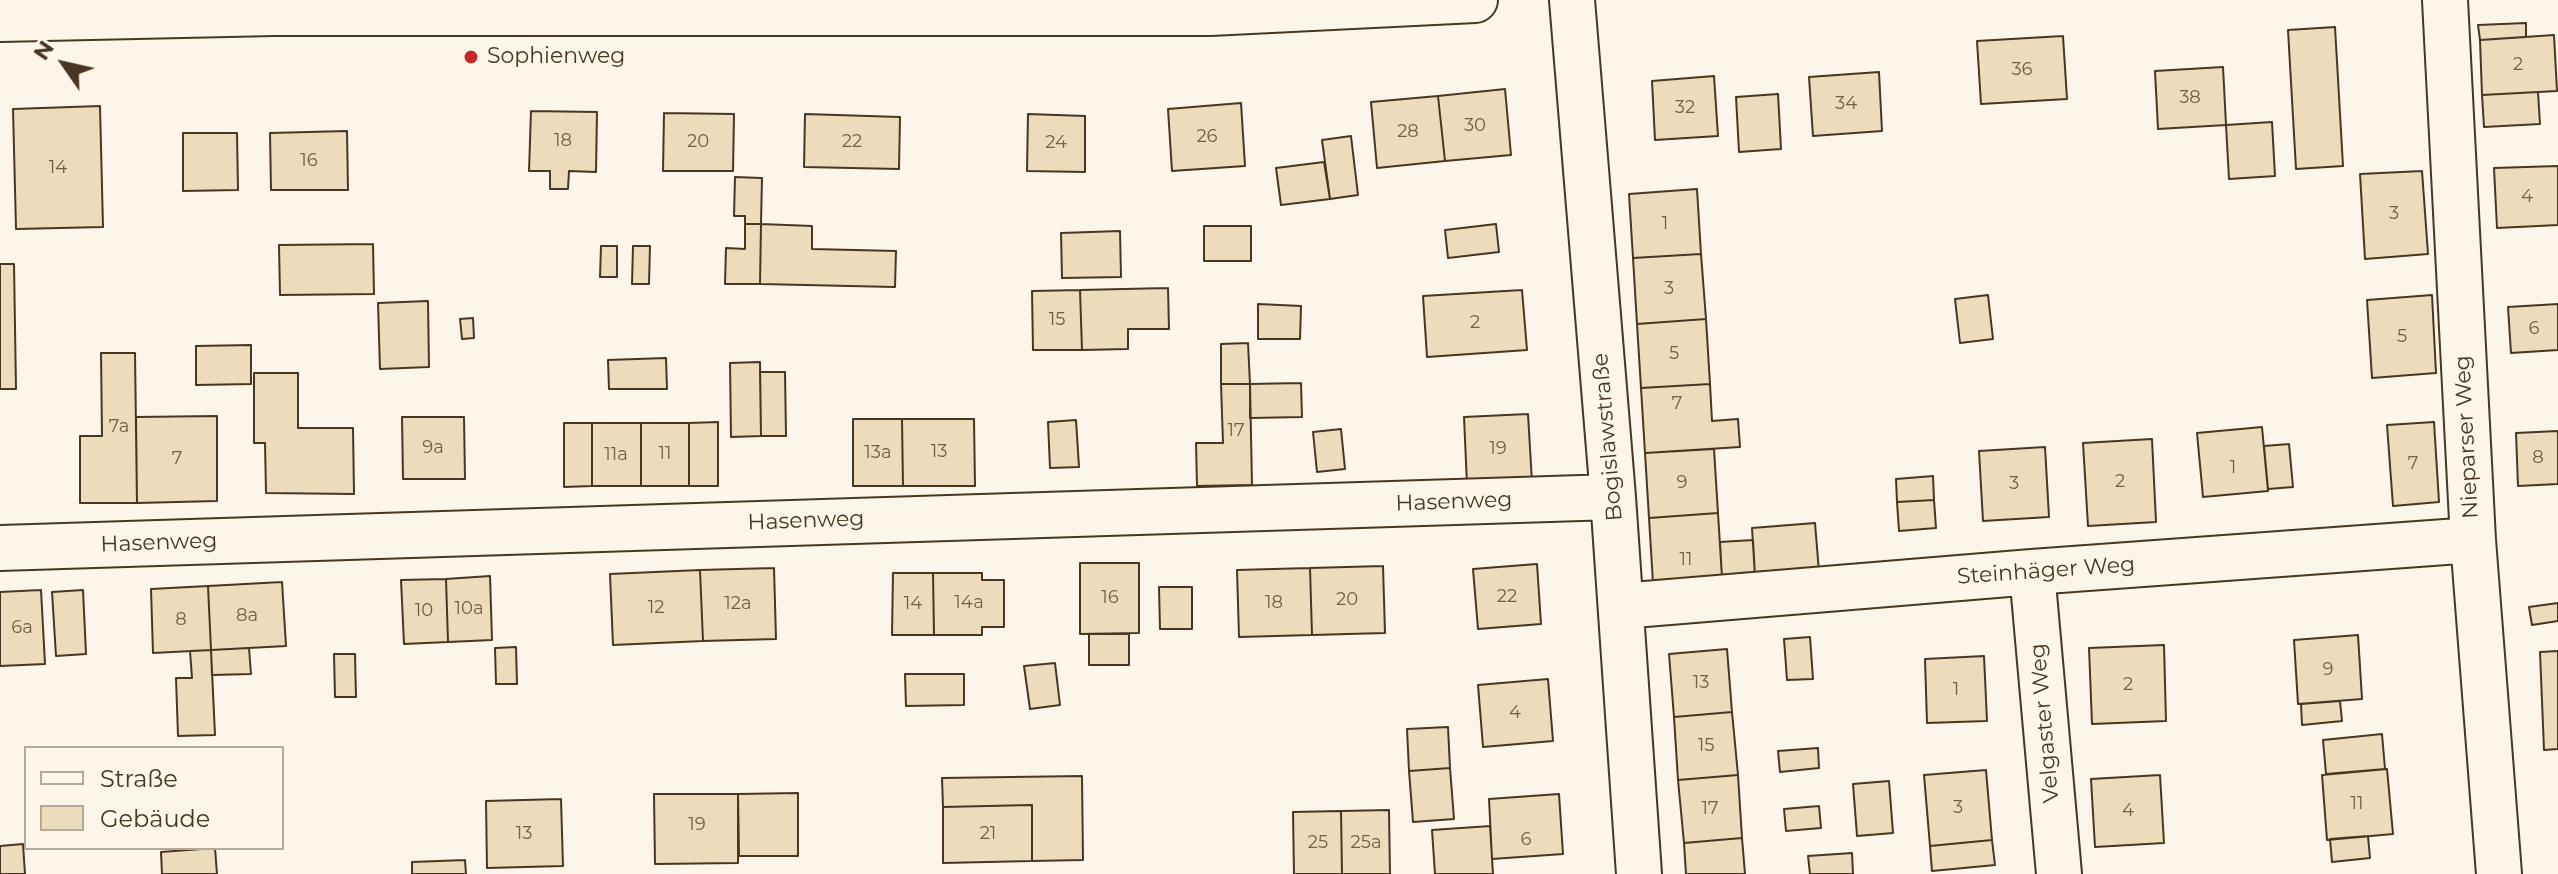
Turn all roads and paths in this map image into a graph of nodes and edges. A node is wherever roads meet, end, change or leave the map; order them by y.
1 (1475, 0) edge
2 (1572, 0) edge
3 (2445, 0) edge
4 (0, 19) edge
5 (1613, 497) junction
6 (2473, 540) junction
7 (0, 548) edge
8 (2032, 572) junction
9 (1621, 606) junction
10 (1639, 874) edge
11 (2059, 874) edge
12 (2499, 874) edge

1 - 4 street
2 - 5 street, Bogislawstraße
3 - 6 street, Nieparser Weg
5 - 7 street, Hasenweg
5 - 9 street, Bogislawstraße
6 - 8 street, Steinhäger Weg
6 - 12 street, Nieparser Weg
8 - 9 street, Steinhäger Weg
8 - 11 street, Velgaster Weg
9 - 10 street, Bogislawstraße

